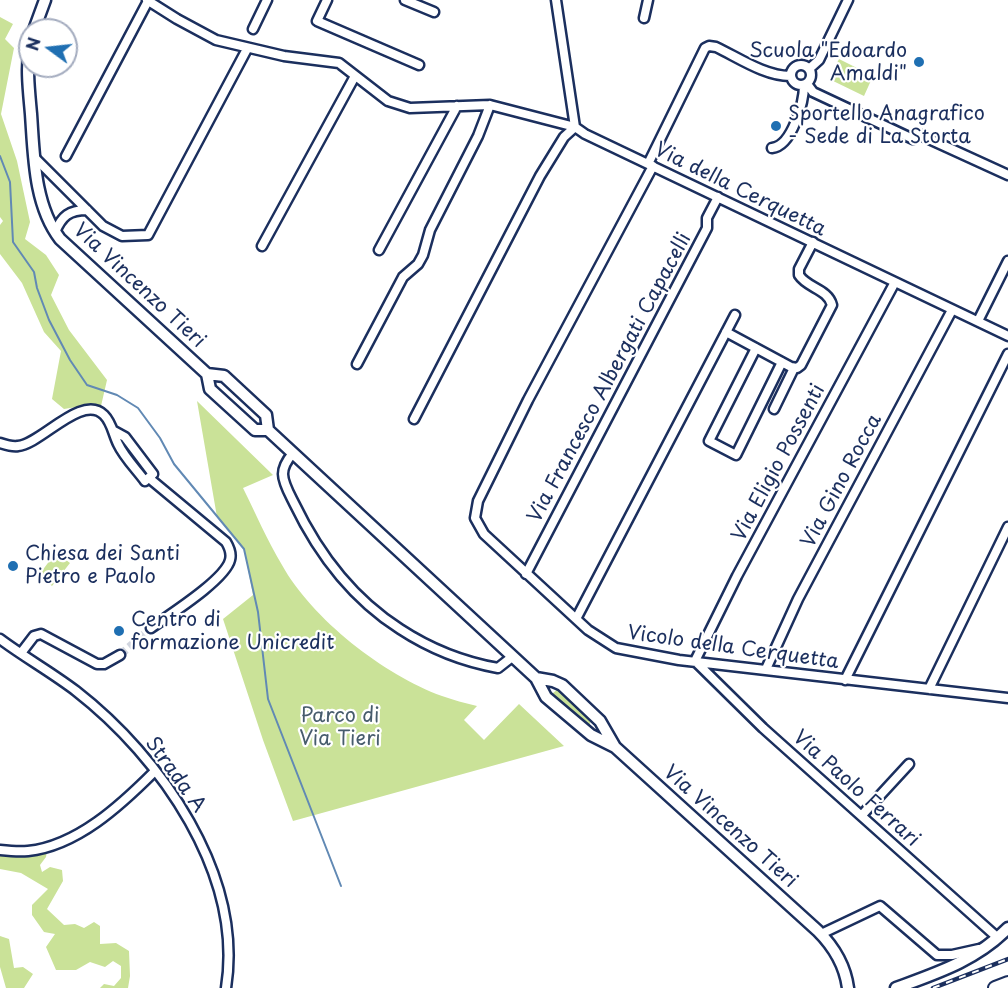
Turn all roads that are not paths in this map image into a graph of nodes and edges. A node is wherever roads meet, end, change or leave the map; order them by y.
1 (45, 0) edge
2 (147, 0) edge
3 (267, 0) edge
4 (327, 0) edge
5 (405, 0) edge
6 (556, 0) edge
7 (648, 0) edge
8 (848, 0) edge
9 (434, 12) dead end
10 (38, 18) edge
11 (644, 18) dead end
12 (253, 29) dead end
13 (247, 48) junction
14 (419, 65) dead end
15 (809, 69) junction
16 (355, 76) junction
17 (790, 76) junction
18 (28, 78) edge
19 (806, 84) junction
20 (490, 105) junction
21 (457, 106) junction
22 (574, 127) junction
23 (772, 148) dead end
24 (66, 156) dead end
25 (34, 158) junction
26 (650, 165) junction
27 (1008, 176) edge
28 (718, 197) junction
29 (87, 210) junction
30 (55, 232) junction
31 (813, 242) junction
32 (262, 246) dead end
33 (379, 250) dead end
34 (1008, 261) edge
35 (895, 282) junction
36 (952, 310) junction
37 (735, 315) dead end
38 (978, 321) junction
39 (726, 332) junction
40 (1008, 336) edge
41 (756, 348) junction
42 (1008, 354) edge
43 (782, 362) junction
44 (357, 364) dead end
45 (794, 368) junction
46 (207, 374) junction
47 (224, 376) junction
48 (212, 390) junction
49 (774, 409) dead end
50 (264, 414) junction
51 (414, 419) dead end
52 (252, 427) junction
53 (268, 430) junction
54 (0, 442) edge
55 (293, 453) junction
56 (1008, 527) edge
57 (526, 574) junction
58 (576, 619) junction
59 (151, 628) tunnel mouth
60 (0, 639) edge
61 (21, 653) junction
62 (120, 655) tunnel mouth
63 (512, 657) junction
64 (695, 661) junction
65 (766, 669) junction
66 (536, 678) junction
67 (845, 680) junction
68 (562, 685) junction
69 (928, 689) junction
70 (546, 697) junction
71 (1008, 698) edge
72 (599, 720) junction
73 (585, 731) junction
74 (615, 747) junction
75 (909, 764) dead end
76 (154, 772) junction
77 (861, 815) junction
78 (0, 850) edge
79 (1008, 928) edge
80 (821, 934) junction
81 (998, 938) junction
82 (986, 948) junction
83 (1008, 983) edge
84 (226, 988) edge
85 (848, 988) edge
86 (896, 988) edge
87 (994, 988) edge

1 - 10 street
2 - 13 street, Via della Cerquetta
2 - 24 street
3 - 12 street
4 - 14 street
5 - 9 street
6 - 22 street
7 - 11 street
8 - 15 street
13 - 16 street, Via della Cerquetta
13 - 29 street
15 - 17 street
15 - 19 street
16 - 21 street, Via della Cerquetta
16 - 32 street
17 - 19 street
17 - 26 street
18 - 25 street, Via Vincenzo Tieri
19 - 23 street
19 - 27 street
20 - 21 street, Via della Cerquetta
20 - 22 street, Via della Cerquetta
20 - 44 street
21 - 33 street
22 - 26 street, Via della Cerquetta
22 - 51 street
25 - 29 street
25 - 30 street, Via Vincenzo Tieri
26 - 28 street, Via della Cerquetta
26 - 57 street, Vicolo della Cerquetta
28 - 31 street, Via della Cerquetta
28 - 57 street, Via Francesco Albergati Capacelli
29 - 30 street
30 - 46 street, Via Vincenzo Tieri
31 - 35 street, Via della Cerquetta
31 - 45 street
34 - 38 street
35 - 36 street, Via della Cerquetta
35 - 64 street, Via Eligio Possenti
36 - 38 street, Via della Cerquetta
36 - 65 street, Via Gino Rocca
37 - 39 street
38 - 40 street, Via della Cerquetta
39 - 41 street
39 - 58 street
41 - 43 street
41 - 43 street
42 - 67 street
43 - 45 street
45 - 49 street
46 - 47 street, Via Vincenzo Tieri
46 - 48 street, Via Vincenzo Tieri
47 - 48 street
47 - 50 street
48 - 52 street, Via Vincenzo Tieri
50 - 52 street
50 - 53 street
52 - 53 street
53 - 55 street, Via Vincenzo Tieri
54 - 59 street
55 - 63 street, Via Vincenzo Tieri
55 - 63 street
56 - 69 street
57 - 58 street, Vicolo della Cerquetta
58 - 64 street, Vicolo della Cerquetta
60 - 61 street, Strada A
61 - 62 street
61 - 76 street, Strada A
63 - 66 street, Via Vincenzo Tieri
64 - 65 street, Vicolo della Cerquetta
64 - 77 street, Via Paolo Ferrari
65 - 67 street, Vicolo della Cerquetta
66 - 68 street, Via Vincenzo Tieri
66 - 70 street, Via Vincenzo Tieri
67 - 69 street, Vicolo della Cerquetta
68 - 70 street
68 - 72 street, Via Vincenzo Tieri
69 - 71 street, Vicolo della Cerquetta
70 - 73 street, Via Vincenzo Tieri
72 - 73 street
72 - 74 street, Via Vincenzo Tieri
73 - 74 street, Via Vincenzo Tieri
74 - 80 street, Via Vincenzo Tieri
75 - 77 street
76 - 78 street
76 - 84 street, Strada A
77 - 81 street, Via Paolo Ferrari
79 - 81 street
80 - 82 street
80 - 85 street, Via Vincenzo Tieri
81 - 82 street
82 - 86 street
83 - 87 main road

